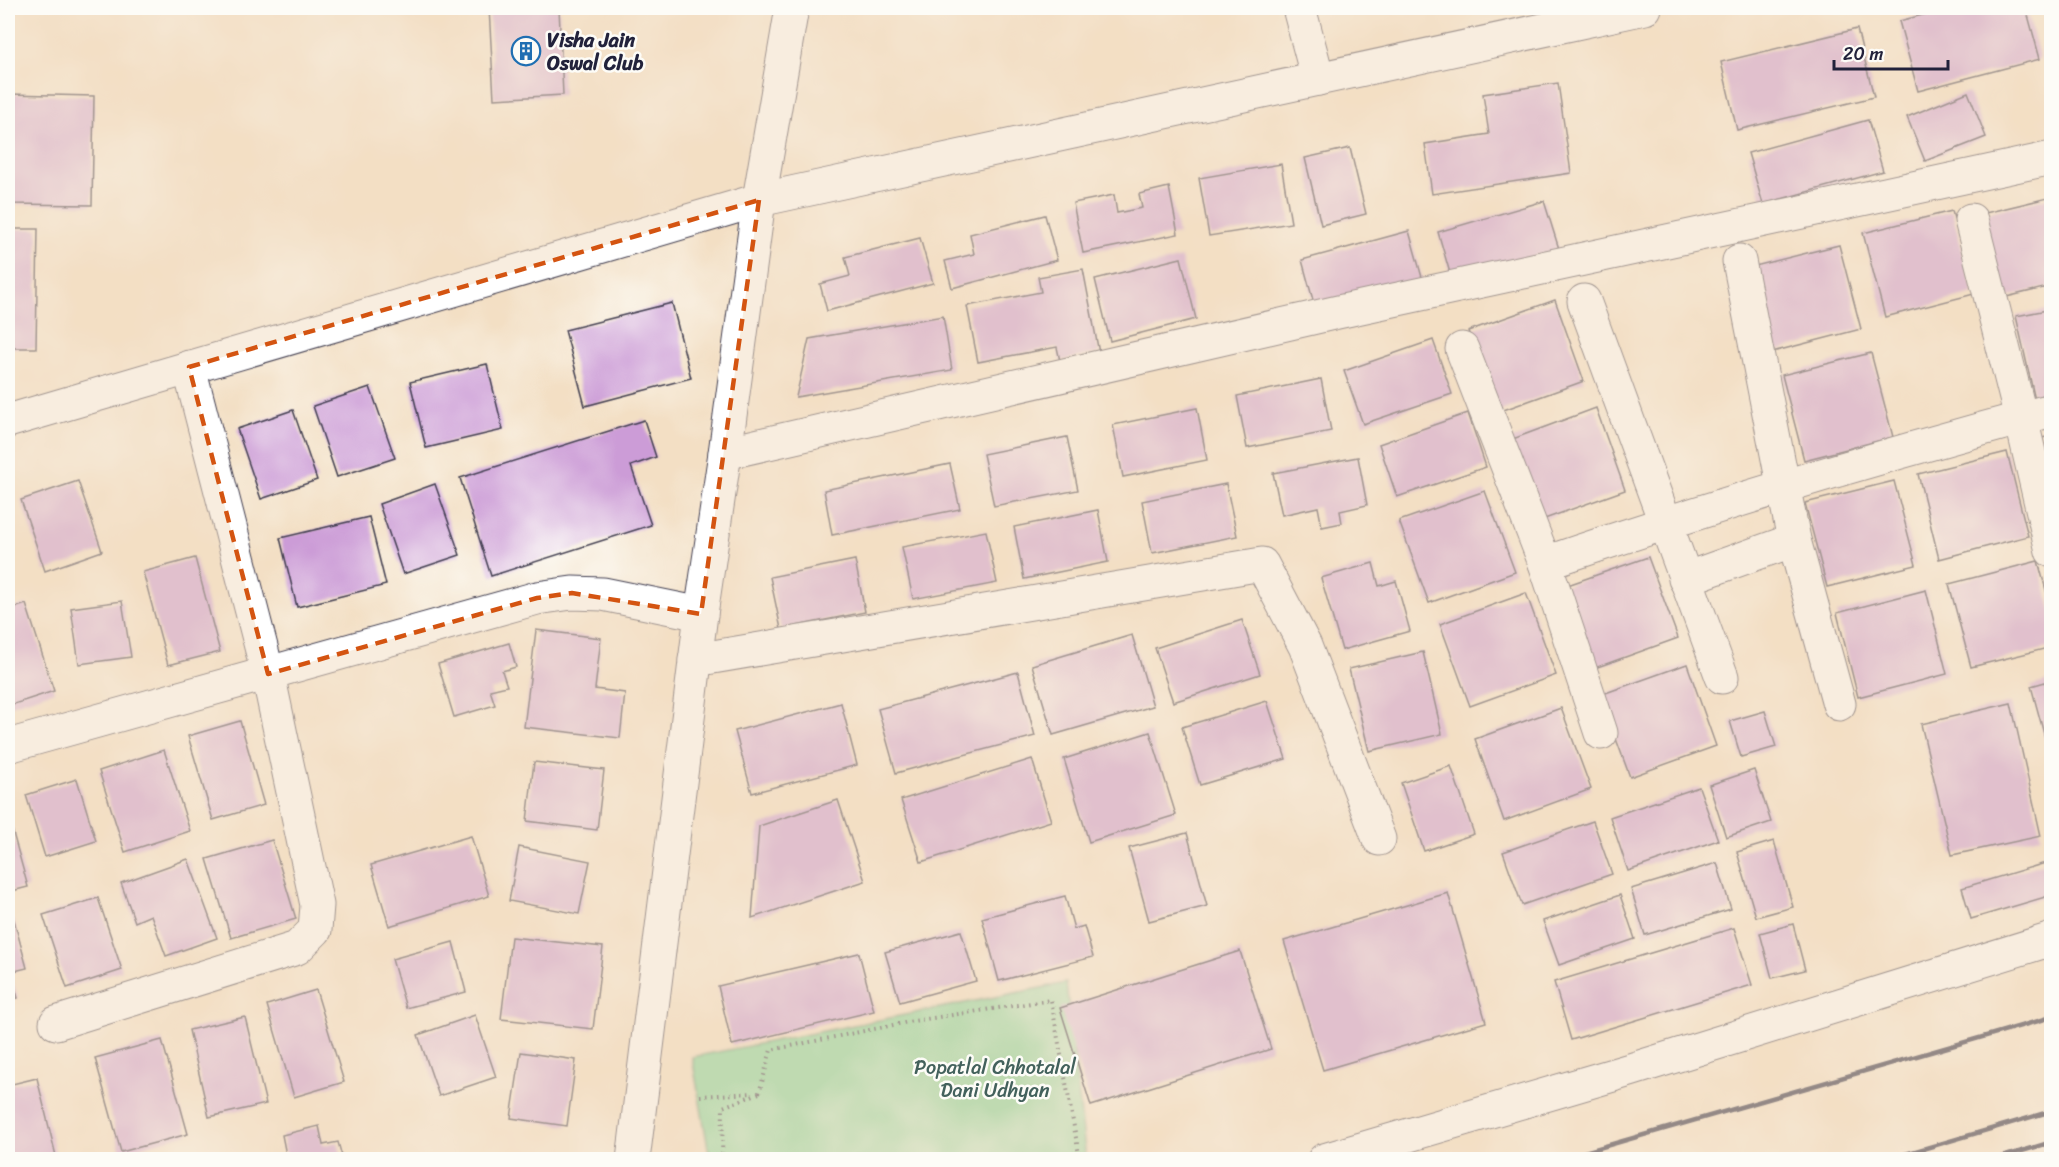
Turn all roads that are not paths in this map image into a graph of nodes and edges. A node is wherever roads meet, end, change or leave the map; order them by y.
1 (792, 8) edge
2 (1299, 8) edge
3 (1645, 8) edge
4 (1318, 79) junction
5 (2052, 158) edge
6 (759, 200) junction
7 (1971, 220) dead end
8 (1739, 261) dead end
9 (1584, 301) dead end
10 (1462, 349) dead end
11 (189, 367) junction
12 (2036, 414) edge
13 (8, 421) edge
14 (725, 453) junction
15 (1784, 485) junction
16 (1664, 523) junction
17 (1794, 540) junction
18 (2052, 551) edge
19 (1545, 563) junction
20 (1685, 579) junction
21 (701, 614) junction
22 (695, 660) junction
23 (268, 674) junction
24 (1722, 677) dead end
25 (1839, 704) dead end
26 (1601, 733) dead end
27 (8, 746) edge
28 (1379, 839) dead end
29 (2052, 939) edge
30 (56, 1023) dead end
31 (633, 1160) edge
32 (1324, 1160) edge

1 - 6 street
2 - 4 street
3 - 4 street
4 - 6 street
5 - 14 street
6 - 11 street
6 - 14 street
7 - 12 street
8 - 15 street
9 - 16 street
10 - 19 street
11 - 13 street
11 - 23 street
12 - 15 street
12 - 18 street
14 - 21 street
15 - 16 street
15 - 17 street
16 - 19 street
16 - 20 street
17 - 20 street
17 - 25 street
19 - 26 street
20 - 24 street
21 - 22 street
21 - 23 street
22 - 28 street
22 - 31 street
23 - 27 street
23 - 30 street
29 - 32 street

